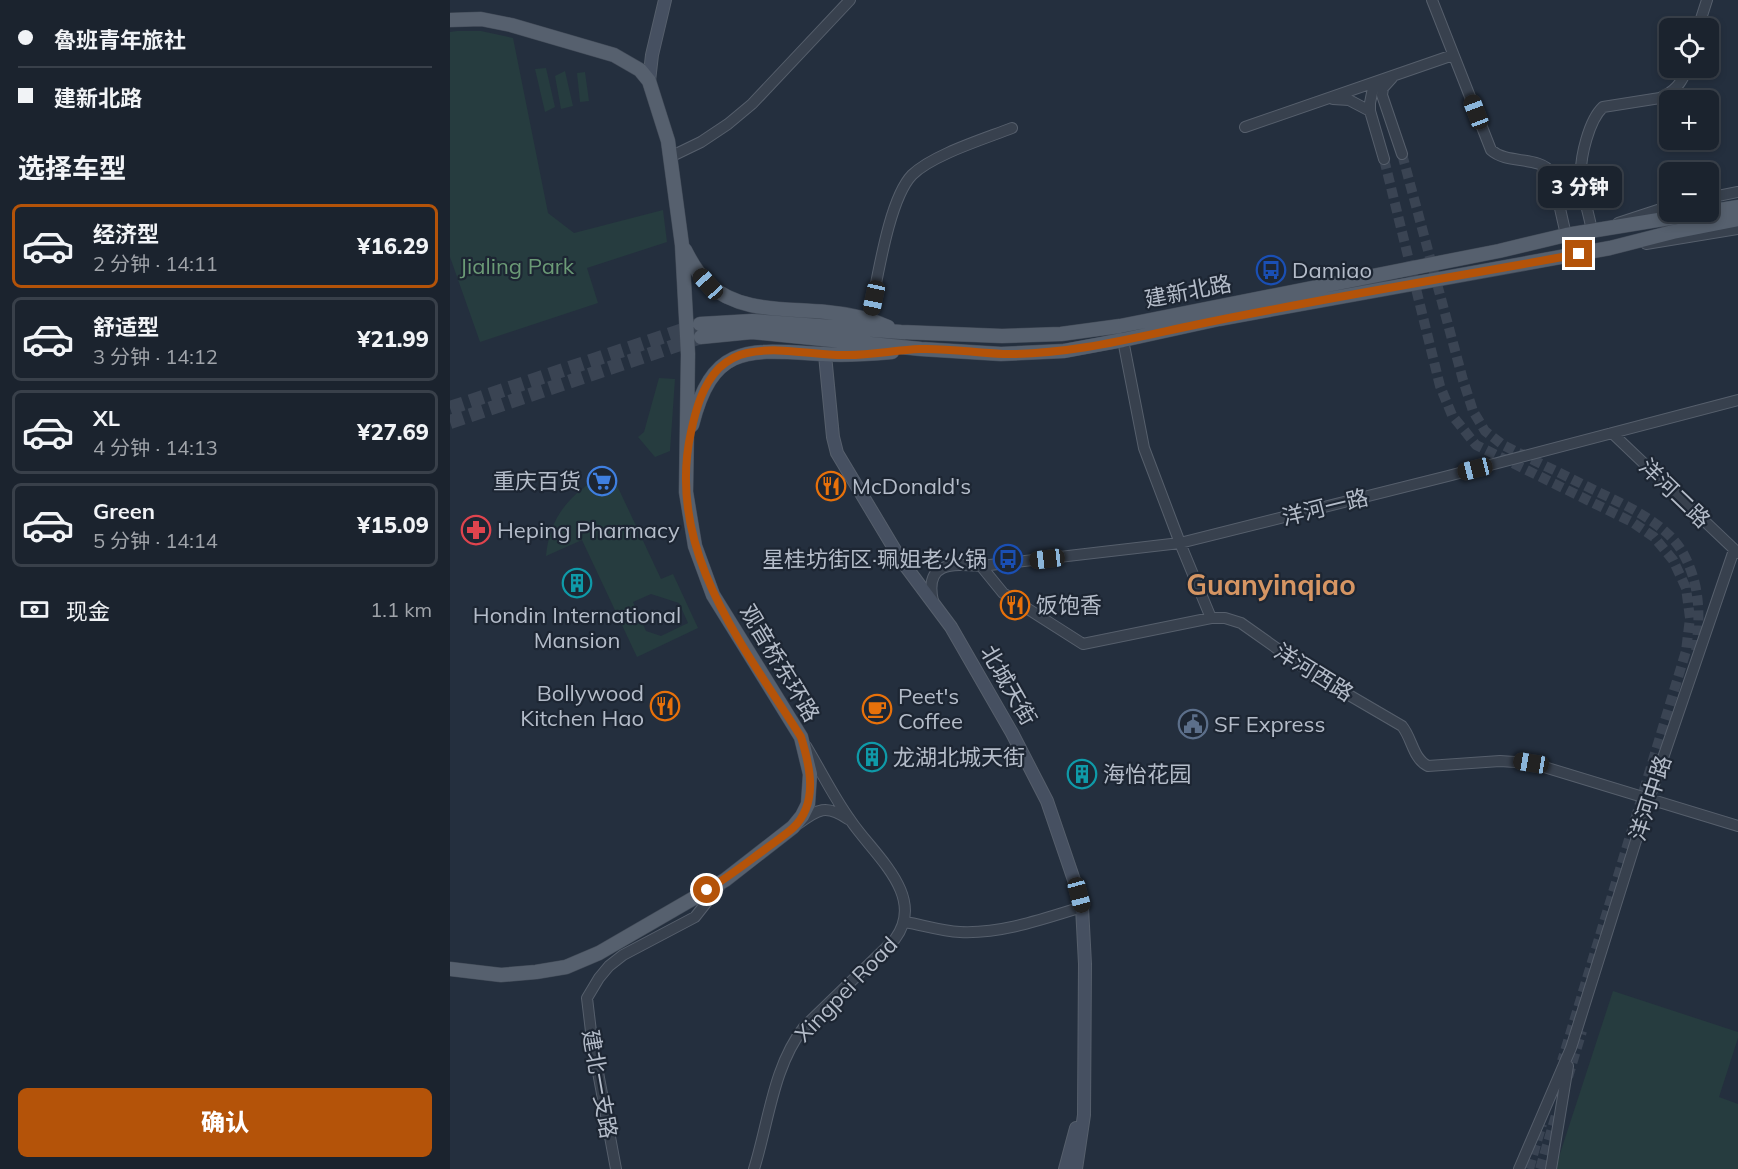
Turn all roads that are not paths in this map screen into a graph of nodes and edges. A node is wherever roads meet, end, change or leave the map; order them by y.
1 (665, 0) edge
2 (850, 0) edge
3 (1432, 0) edge
4 (1707, 0) edge
5 (1701, 18) edge
6 (450, 20) edge
7 (1454, 55) junction
8 (1393, 76) junction
9 (1683, 78) edge
10 (650, 81) junction
11 (1374, 82) junction
12 (1324, 100) junction
13 (1370, 111) junction
14 (1245, 127) dead end
15 (1012, 128) dead end
16 (1402, 154) tunnel mouth
17 (670, 157) junction
18 (1384, 159) tunnel mouth
19 (1738, 192) edge
20 (1719, 196) edge
21 (1738, 207) edge
22 (1659, 209) edge
23 (1738, 219) edge
24 (1738, 229) edge
25 (1597, 231) junction
26 (1566, 235) junction
27 (682, 245) junction
28 (1610, 248) junction
29 (869, 319) junction
30 (901, 332) junction
31 (1124, 340) junction
32 (921, 349) junction
33 (825, 355) junction
34 (1738, 400) edge
35 (1612, 433) junction
36 (687, 453) junction
37 (1180, 543) junction
38 (1736, 551) edge
39 (981, 566) junction
40 (933, 601) junction
41 (1211, 618) junction
42 (801, 737) junction
43 (1649, 799) junction
44 (851, 821) junction
45 (1738, 826) edge
46 (793, 828) junction
47 (725, 880) junction
48 (1082, 907) junction
49 (905, 922) junction
50 (450, 969) edge
51 (1571, 1048) junction
52 (1084, 1095) junction
53 (616, 1169) edge
54 (754, 1169) edge
55 (1065, 1169) edge
56 (1076, 1169) edge
57 (1519, 1169) edge
58 (1551, 1169) edge

1 - 10 main road
2 - 17 street
3 - 7 street
4 - 5 street
6 - 10 main road
7 - 8 street
7 - 26 street
8 - 11 street
8 - 16 street
9 - 25 street
10 - 17 main road, 观音桥东环路
11 - 12 street
11 - 13 street
12 - 13 street
12 - 14 street
13 - 18 street
15 - 29 street
17 - 27 main road, 观音桥东环路
19 - 20 street
21 - 25 main road, 建新北路
22 - 25 street
23 - 28 main road, 建新北路
24 - 28 street
25 - 26 main road, 建新北路
26 - 30 main road, 建新北路
27 - 29 main road
27 - 36 main road, 观音桥东环路
28 - 31 main road, 建新北路
29 - 30 main road
30 - 32 main road, 建新北路
31 - 32 main road, 建新北路
31 - 37 street
32 - 33 main road
33 - 36 main road
33 - 40 main road, 北城天街
34 - 35 street, 洋河一路
35 - 37 street, 洋河一路
35 - 38 street, 洋河二路
36 - 42 main road, 观音桥东环路
37 - 39 street, 洋河一路
37 - 41 street
38 - 43 street, 洋河中路
39 - 40 street, 洋河一路
39 - 41 street, 洋河西路
40 - 48 main road, 北城天街
41 - 43 street, 洋河西路
42 - 44 street, Xingpei Road
42 - 46 main road, 观音桥东环路
43 - 45 street
43 - 51 street, 洋河中路
44 - 46 street
44 - 49 street, Xingpei Road
46 - 47 main road, 观音桥东环路
47 - 50 main road, 观音桥东环路
47 - 53 street, 建北一支路
48 - 49 street
48 - 52 main road, 北城天街
49 - 54 street, Xingpei Road
51 - 57 street, 洋河中路
51 - 58 street, 洋河中路
52 - 55 main road
52 - 56 main road, 北城天街

